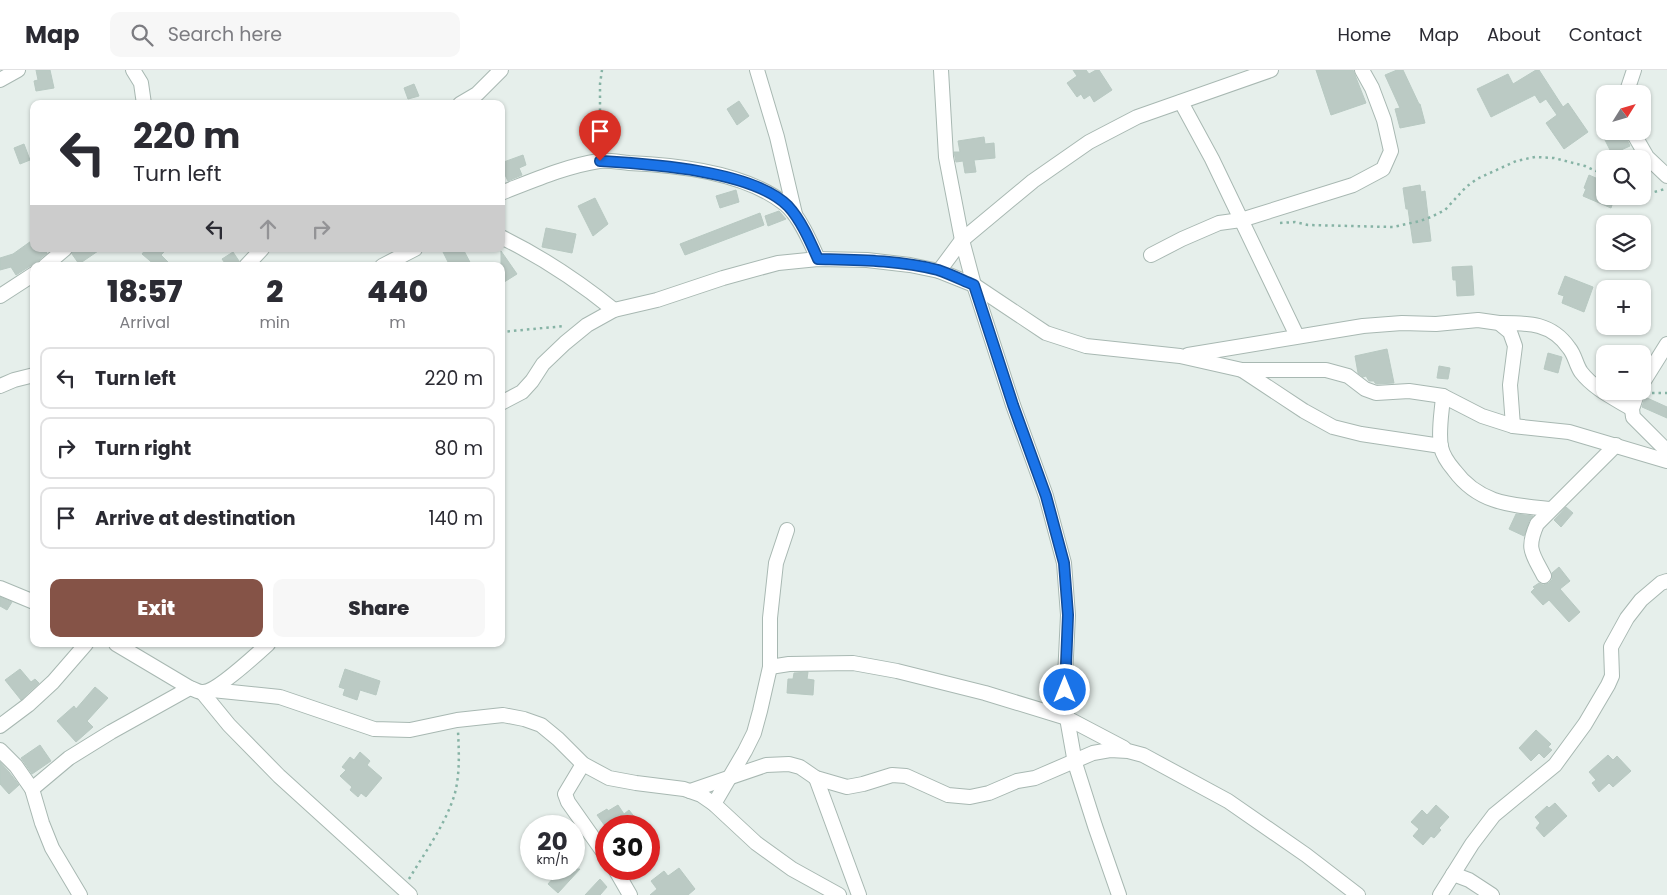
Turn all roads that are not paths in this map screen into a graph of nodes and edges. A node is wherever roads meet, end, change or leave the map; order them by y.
1 (18, 70) edge
2 (133, 70) edge
3 (500, 70) edge
4 (757, 70) edge
5 (940, 70) edge
6 (1271, 70) edge
7 (1362, 70) edge
8 (1634, 70) edge
9 (0, 80) edge
10 (1629, 85) edge
11 (477, 99) edge
12 (143, 100) edge
13 (1181, 102) junction
14 (1637, 140) edge
15 (1667, 176) edge
16 (505, 192) edge
17 (796, 216) junction
18 (1241, 220) junction
19 (505, 239) edge
20 (962, 240) junction
21 (61, 252) edge
22 (259, 252) edge
23 (409, 252) edge
24 (1150, 256) dead end
25 (818, 259) junction
26 (49, 262) edge
27 (250, 262) edge
28 (390, 262) edge
29 (938, 271) junction
30 (30, 277) edge
31 (974, 285) junction
32 (0, 296) edge
33 (614, 310) junction
34 (1499, 323) junction
35 (1297, 336) junction
36 (1667, 344) edge
37 (1180, 356) junction
38 (1242, 370) junction
39 (1651, 370) edge
40 (30, 376) edge
41 (0, 386) edge
42 (1443, 396) junction
43 (1635, 400) edge
44 (505, 401) edge
45 (1632, 409) junction
46 (1513, 426) junction
47 (1616, 445) junction
48 (1441, 446) junction
49 (1667, 451) edge
50 (1667, 461) edge
51 (1550, 509) junction
52 (787, 530) dead end
53 (1544, 576) dead end
54 (1667, 581) edge
55 (0, 588) edge
56 (30, 600) edge
57 (83, 647) edge
58 (122, 647) edge
59 (265, 647) edge
60 (770, 667) junction
61 (202, 690) junction
62 (1066, 718) junction
63 (0, 726) edge
64 (0, 750) edge
65 (1128, 751) junction
66 (1075, 763) junction
67 (582, 764) junction
68 (729, 777) junction
69 (816, 778) junction
70 (32, 789) junction
71 (690, 791) junction
72 (714, 804) junction
73 (595, 840) edge
74 (1453, 874) junction
75 (621, 880) edge
76 (407, 892) edge
77 (80, 895) edge
78 (630, 895) edge
79 (838, 895) edge
80 (860, 895) edge
81 (1120, 895) edge
82 (1358, 895) edge
83 (1440, 895) edge
84 (1492, 895) edge

1 - 9 street
2 - 12 street
3 - 11 street
4 - 17 street
5 - 20 street
6 - 13 street
7 - 18 street
8 - 10 street
13 - 18 street
13 - 20 street
14 - 15 street
16 - 17 street
17 - 25 street
18 - 24 street
18 - 35 street
19 - 33 street
20 - 29 street
20 - 31 street
21 - 26 street
22 - 27 street
23 - 28 street
25 - 29 street
25 - 33 street
29 - 31 street
30 - 32 street
31 - 37 street
31 - 62 street
33 - 44 street
34 - 35 street
34 - 45 street
34 - 46 street
35 - 37 street
36 - 39 street
37 - 38 street
38 - 42 street
38 - 48 street
40 - 41 street
42 - 46 street
42 - 48 street
43 - 45 street
45 - 49 street
46 - 47 street
47 - 50 street
47 - 51 street
48 - 51 street
51 - 53 street
52 - 60 street
54 - 74 street
55 - 56 street
57 - 63 street
58 - 61 street
59 - 61 street
60 - 62 street
60 - 68 street
61 - 67 street
61 - 70 street
61 - 76 street
62 - 65 street
62 - 66 street
64 - 70 street
65 - 66 street
65 - 82 street
66 - 69 street
66 - 81 street
67 - 71 street
67 - 73 street
68 - 69 street
68 - 71 street
68 - 72 street
69 - 80 street
70 - 77 street
71 - 72 street
72 - 79 street
74 - 83 street
74 - 84 street
75 - 78 street

